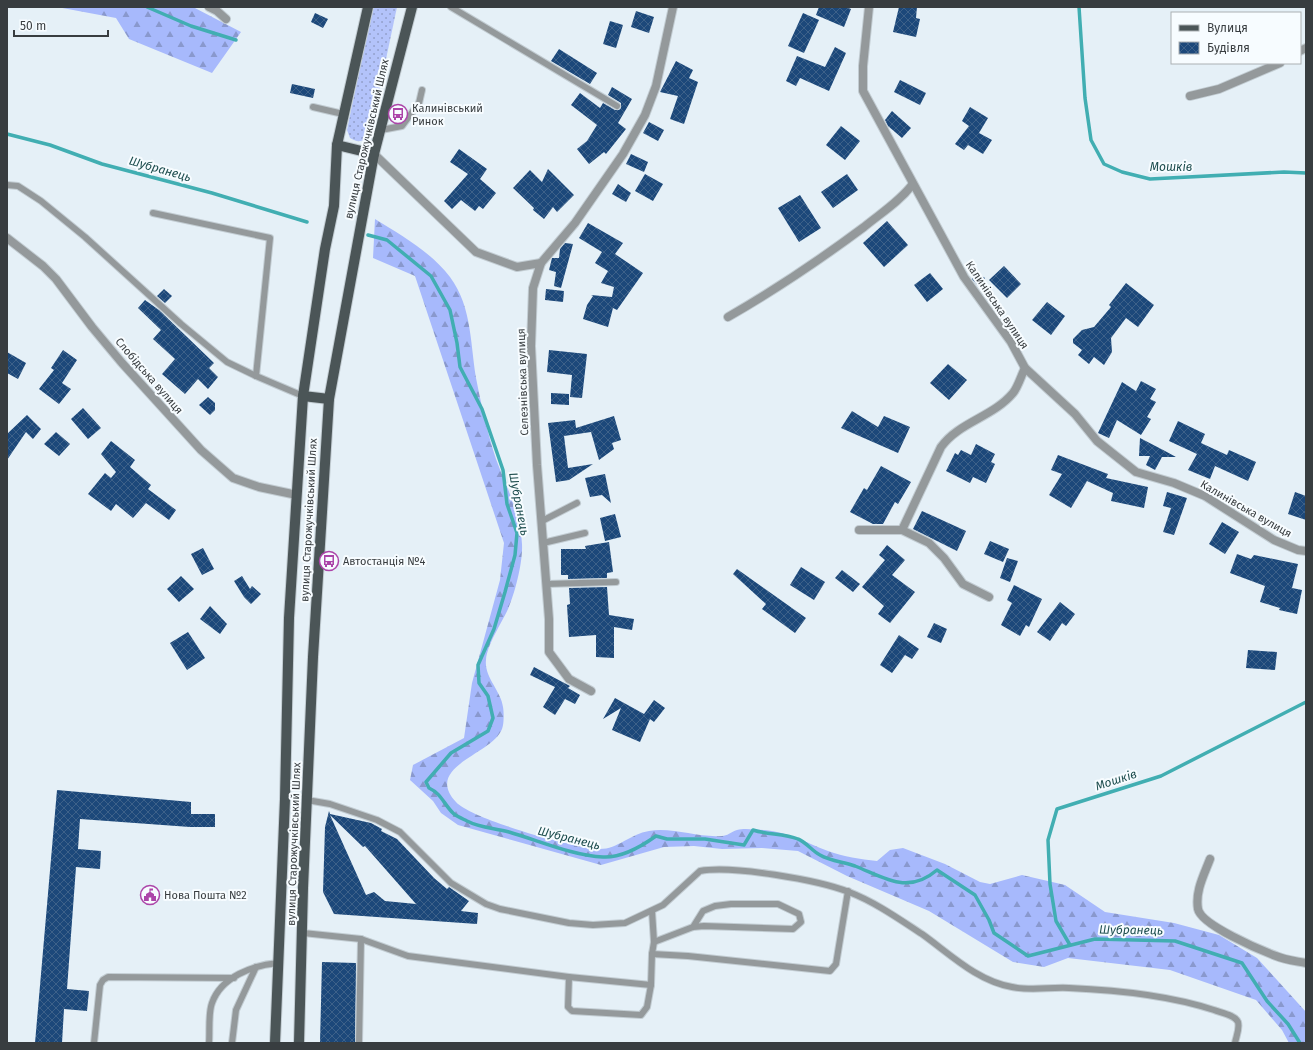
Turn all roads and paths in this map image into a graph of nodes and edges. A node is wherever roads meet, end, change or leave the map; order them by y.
1 (209, 7) edge
2 (368, 7) edge
3 (412, 7) edge
4 (451, 7) edge
5 (673, 7) edge
6 (869, 7) edge
7 (226, 19) dead end
8 (1278, 64) edge
9 (422, 90) dead end
10 (1190, 96) dead end
11 (617, 106) dead end
12 (313, 107) dead end
13 (343, 114) junction
14 (381, 130) junction
15 (338, 145) junction
16 (374, 154) junction
17 (7, 185) edge
18 (912, 185) junction
19 (153, 213) dead end
20 (7, 238) edge
21 (541, 263) junction
22 (728, 317) dead end
23 (1025, 368) junction
24 (256, 376) junction
25 (303, 396) junction
26 (329, 399) junction
27 (298, 495) junction
28 (577, 503) dead end
29 (542, 521) junction
30 (859, 530) dead end
31 (902, 530) junction
32 (585, 533) dead end
33 (543, 543) junction
34 (1306, 551) edge
35 (616, 582) dead end
36 (546, 584) junction
37 (989, 597) dead end
38 (591, 691) dead end
39 (307, 800) junction
40 (1210, 859) dead end
41 (848, 891) junction
42 (652, 911) junction
43 (693, 927) junction
44 (303, 932) junction
45 (361, 939) junction
46 (654, 942) junction
47 (652, 954) junction
48 (278, 963) junction
49 (1306, 963) edge
50 (256, 967) junction
51 (234, 978) junction
52 (569, 978) junction
53 (651, 985) junction
54 (94, 1043) edge
55 (209, 1043) edge
56 (232, 1043) edge
57 (275, 1043) edge
58 (299, 1043) edge
59 (359, 1043) edge
60 (1235, 1043) edge

1 - 7 street
2 - 13 main road, вулиця Старожучківський Шлях
3 - 14 main road, вулиця Старожучківський Шлях
4 - 11 lane
5 - 21 street
6 - 18 street, Калинівська вулиця
8 - 10 street
9 - 14 lane
12 - 13 lane
13 - 15 main road, вулиця Старожучківський Шлях
14 - 16 main road, вулиця Старожучківський Шлях
15 - 16 main road
15 - 25 main road, вулиця Старожучківський Шлях
16 - 21 street
16 - 26 main road, вулиця Старожучківський Шлях
17 - 24 lane
18 - 22 street
18 - 23 street, Калинівська вулиця
19 - 24 lane
20 - 27 street, Слобідська вулиця
21 - 29 street, Селезнівська вулиця
23 - 31 street
23 - 34 street, Калинівська вулиця
24 - 25 lane
25 - 26 main road
25 - 27 main road, вулиця Старожучківський Шлях
26 - 39 main road, вулиця Старожучківський Шлях
27 - 48 main road, вулиця Старожучківський Шлях
28 - 29 lane
29 - 33 street, Селезнівська вулиця
30 - 31 street
31 - 37 street
32 - 33 lane
33 - 36 street, Селезнівська вулиця
35 - 36 lane
36 - 38 street, Селезнівська вулиця
39 - 42 lane
39 - 44 main road, вулиця Старожучківський Шлях
40 - 49 street
41 - 42 lane
41 - 47 lane
41 - 60 lane
42 - 46 lane
43 - 43 lane
43 - 46 lane
44 - 45 lane
44 - 58 main road, вулиця Старожучківський Шлях
45 - 52 lane
45 - 59 lane
46 - 47 lane
47 - 53 lane
48 - 50 lane
48 - 57 main road, вулиця Старожучківський Шлях
50 - 51 lane
50 - 56 lane
51 - 54 lane
51 - 55 lane
52 - 53 lane
52 - 53 lane

